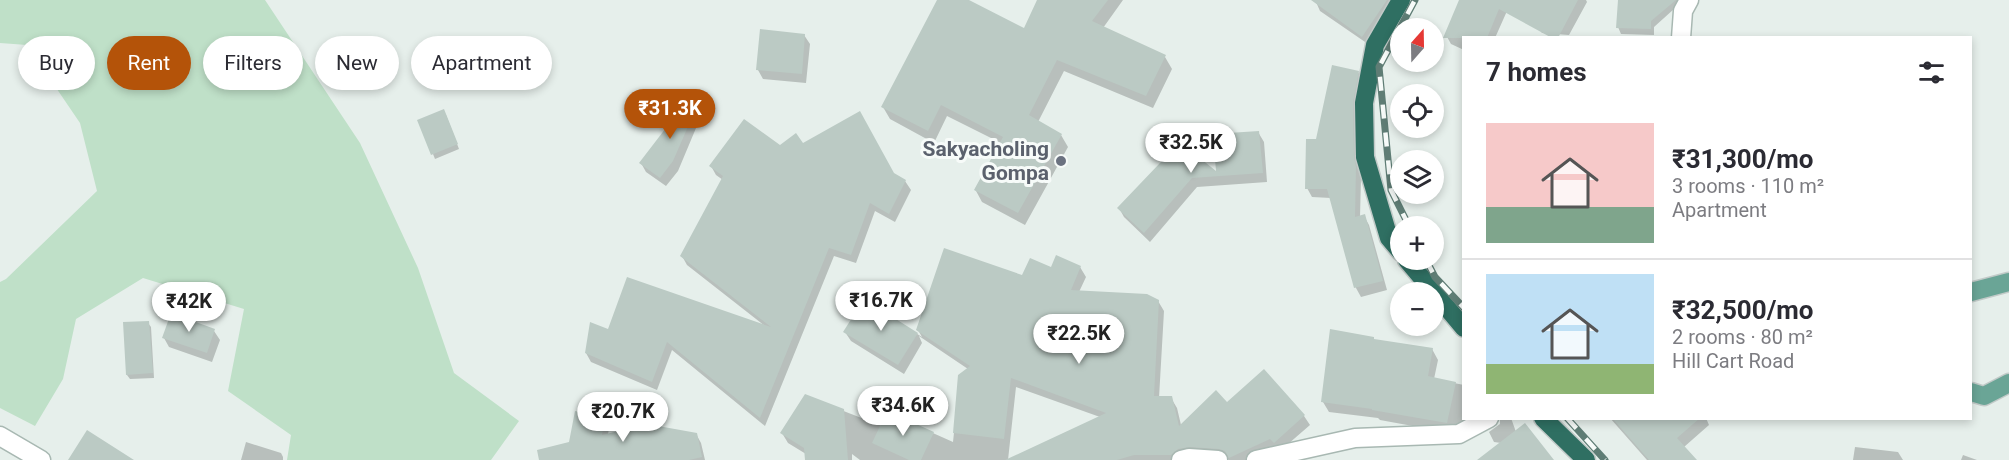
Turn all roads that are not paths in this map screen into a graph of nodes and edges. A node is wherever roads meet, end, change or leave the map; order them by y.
1 (1401, 0) edge
2 (1689, 0) edge
3 (1682, 36) edge
4 (1390, 239) edge
5 (1415, 270) edge
6 (2009, 282) edge
7 (1972, 292) edge
8 (1462, 326) edge
9 (2009, 383) edge
10 (1972, 392) edge
11 (1485, 420) edge
12 (1545, 420) edge
13 (0, 436) edge
14 (41, 460) edge
15 (1181, 460) edge
16 (1218, 460) edge
17 (1256, 460) edge
18 (1586, 460) edge

1 - 4 highway
2 - 3 street
5 - 8 highway
6 - 7 main road
9 - 10 main road
11 - 17 street
12 - 18 highway
13 - 14 street
15 - 16 street

